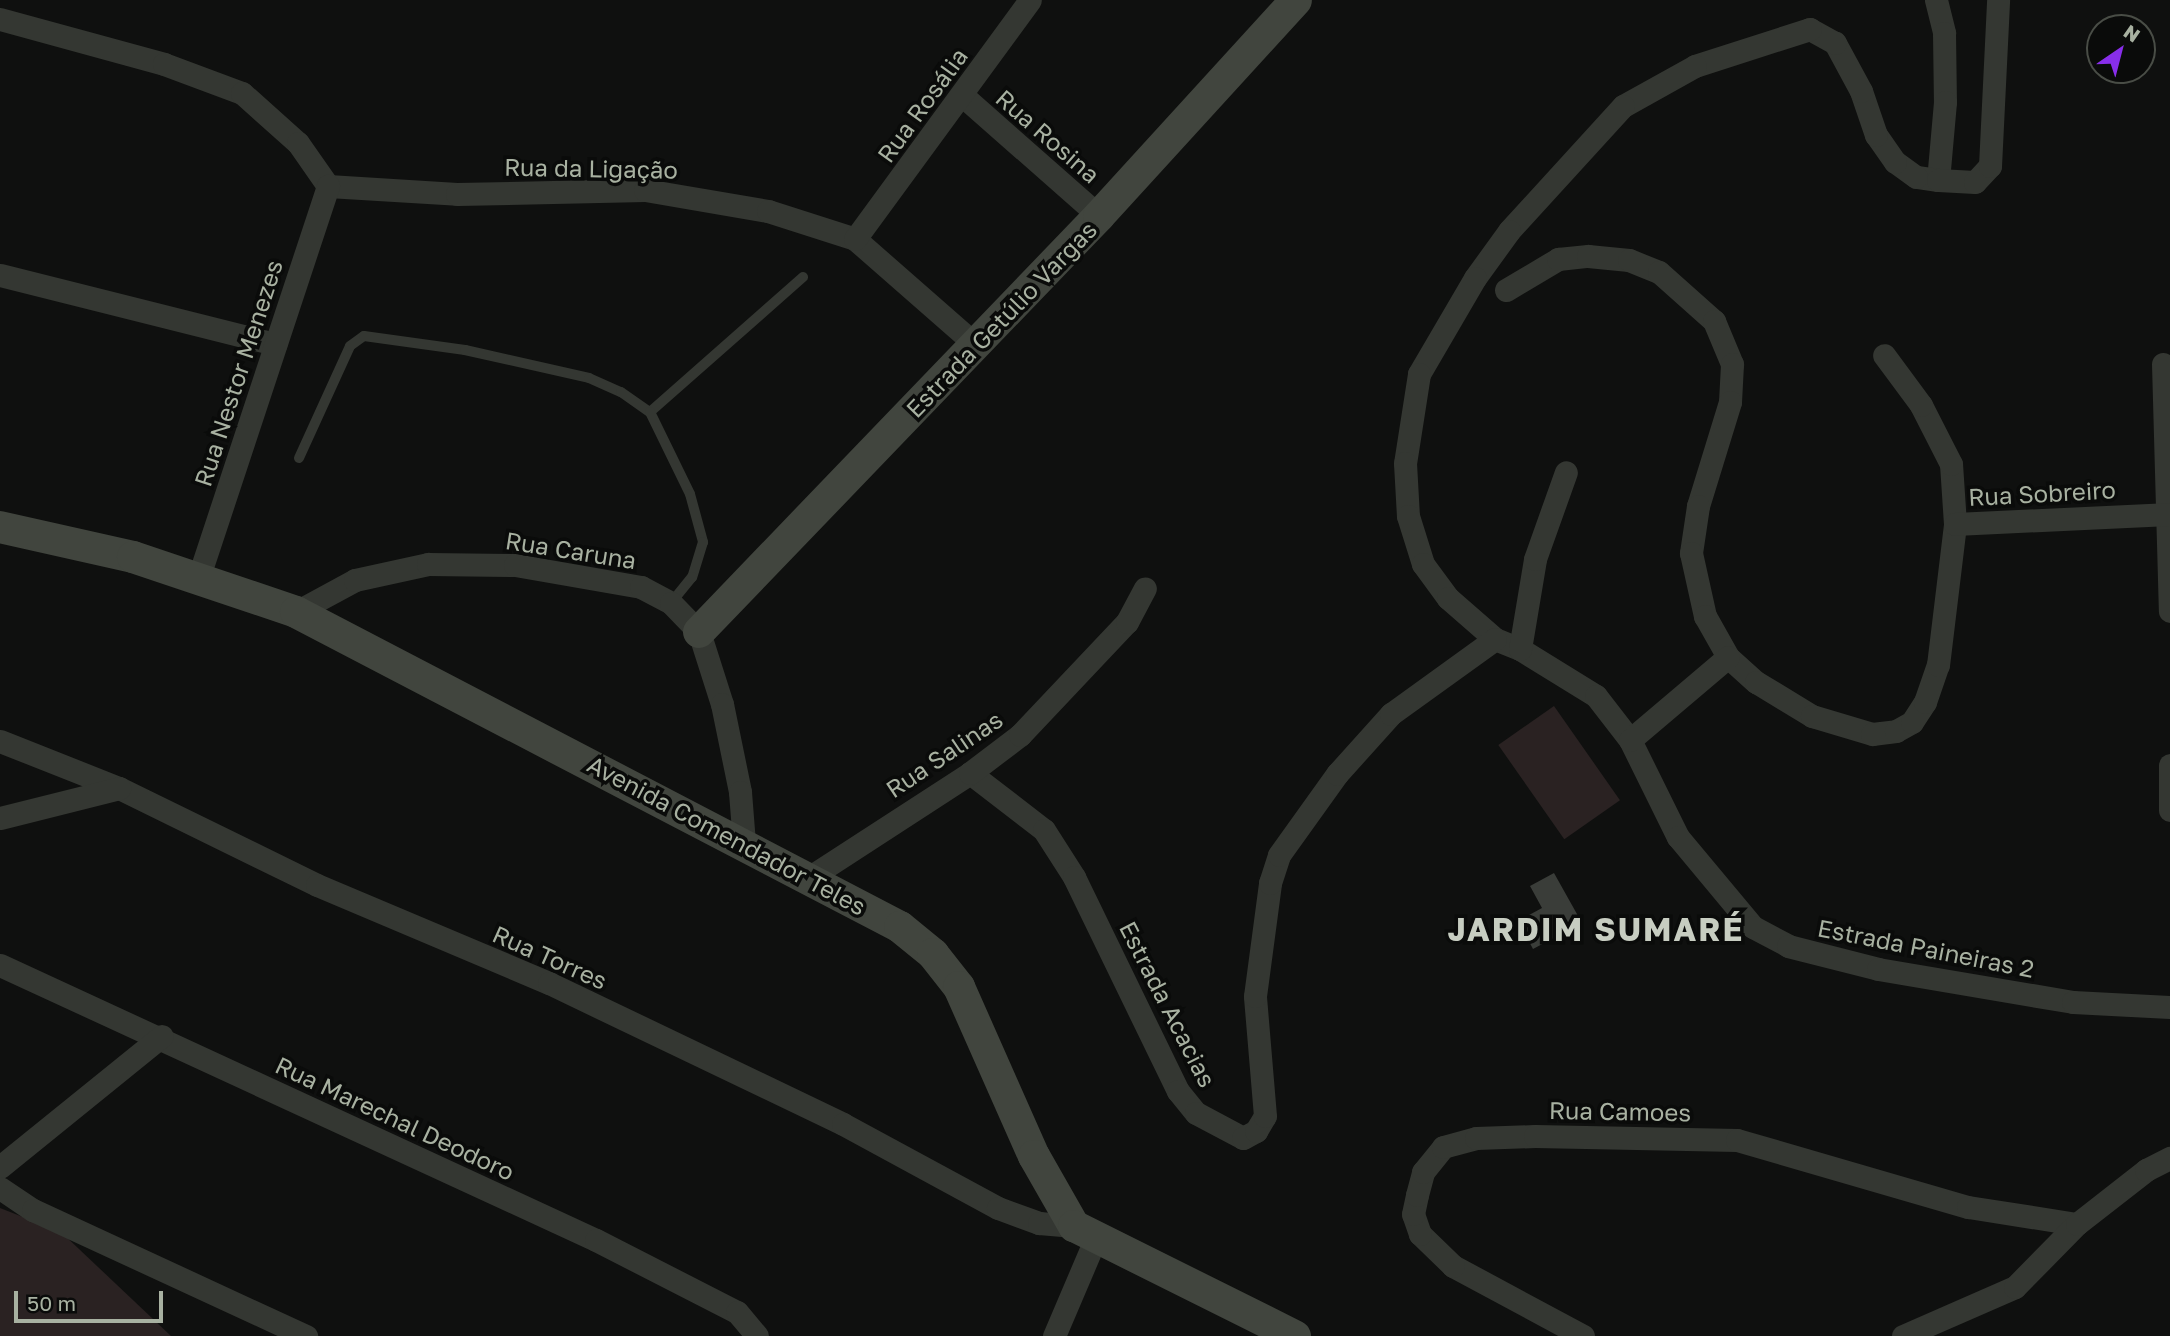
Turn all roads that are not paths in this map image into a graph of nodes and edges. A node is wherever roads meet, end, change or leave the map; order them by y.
1 (1030, 0) edge
2 (1296, 0) edge
3 (1936, 0) edge
4 (1998, 0) edge
5 (0, 19) edge
6 (963, 96) junction
7 (1938, 180) junction
8 (328, 186) junction
9 (1099, 216) junction
10 (855, 239) junction
11 (0, 275) edge
12 (803, 277) dead end
13 (1506, 289) dead end
14 (275, 344) junction
15 (976, 345) junction
16 (1884, 355) dead end
17 (2162, 364) dead end
18 (650, 412) junction
19 (299, 458) dead end
20 (1566, 472) dead end
21 (2169, 514) edge
22 (1955, 524) junction
23 (0, 527) edge
24 (199, 576) junction
25 (1145, 588) dead end
26 (670, 603) junction
27 (2170, 611) edge
28 (296, 612) junction
29 (699, 632) junction
30 (1495, 639) junction
31 (1520, 649) junction
32 (1728, 657) junction
33 (1630, 740) junction
34 (0, 741) edge
35 (2170, 765) edge
36 (970, 773) junction
37 (119, 788) junction
38 (2170, 810) edge
39 (0, 818) edge
40 (744, 843) junction
41 (807, 879) junction
42 (0, 965) edge
43 (2170, 1006) edge
44 (162, 1036) junction
45 (2170, 1158) edge
46 (2, 1163) edge
47 (0, 1188) edge
48 (2077, 1224) junction
49 (1084, 1233) junction
50 (306, 1336) edge
51 (757, 1336) edge
52 (1054, 1336) edge
53 (1295, 1336) edge
54 (1583, 1336) edge
55 (1903, 1336) edge

1 - 6 street, Rua Rosália
2 - 9 main road, Estrada Getúlio Vargas
3 - 7 street
4 - 7 street, Estrada Paineiras 2
5 - 8 street
6 - 9 street, Rua Rosina
6 - 10 street, Rua Rosália
7 - 30 street, Estrada Paineiras 2
8 - 10 street, Rua da Ligação
8 - 14 street, Rua Nestor Menezes
9 - 15 main road, Estrada Getúlio Vargas
10 - 15 street, Rua da Ligação
11 - 14 street
12 - 18 lane
13 - 32 street, Rua Sobreiro
14 - 24 street, Rua Nestor Menezes
15 - 29 main road, Estrada Getúlio Vargas
16 - 22 street
17 - 21 street
18 - 19 lane
18 - 26 lane
20 - 31 street
21 - 22 street, Rua Sobreiro
21 - 27 street
22 - 32 street, Rua Sobreiro
23 - 24 main road, Avenida Comendador Teles
24 - 28 main road, Avenida Comendador Teles
25 - 36 street, Rua Salinas
26 - 28 street, Rua Caruna
26 - 29 street, Rua Caruna
28 - 40 main road, Avenida Comendador Teles
29 - 40 street, Rua Caruna
30 - 31 street, Estrada Paineiras 2
30 - 36 street, Estrada Acacias
31 - 33 street, Estrada Paineiras 2
32 - 33 street
33 - 43 street, Estrada Paineiras 2
34 - 37 street, Rua Torres
35 - 38 street
36 - 41 street, Rua Salinas
37 - 39 street
37 - 49 street, Rua Torres
40 - 41 main road, Avenida Comendador Teles
41 - 49 main road, Avenida Comendador Teles
42 - 44 street, Rua Marechal Deodoro
44 - 46 street
44 - 51 street, Rua Marechal Deodoro
45 - 48 street
47 - 50 street
48 - 54 street, Rua Camoes
48 - 55 street
49 - 52 street
49 - 53 main road

